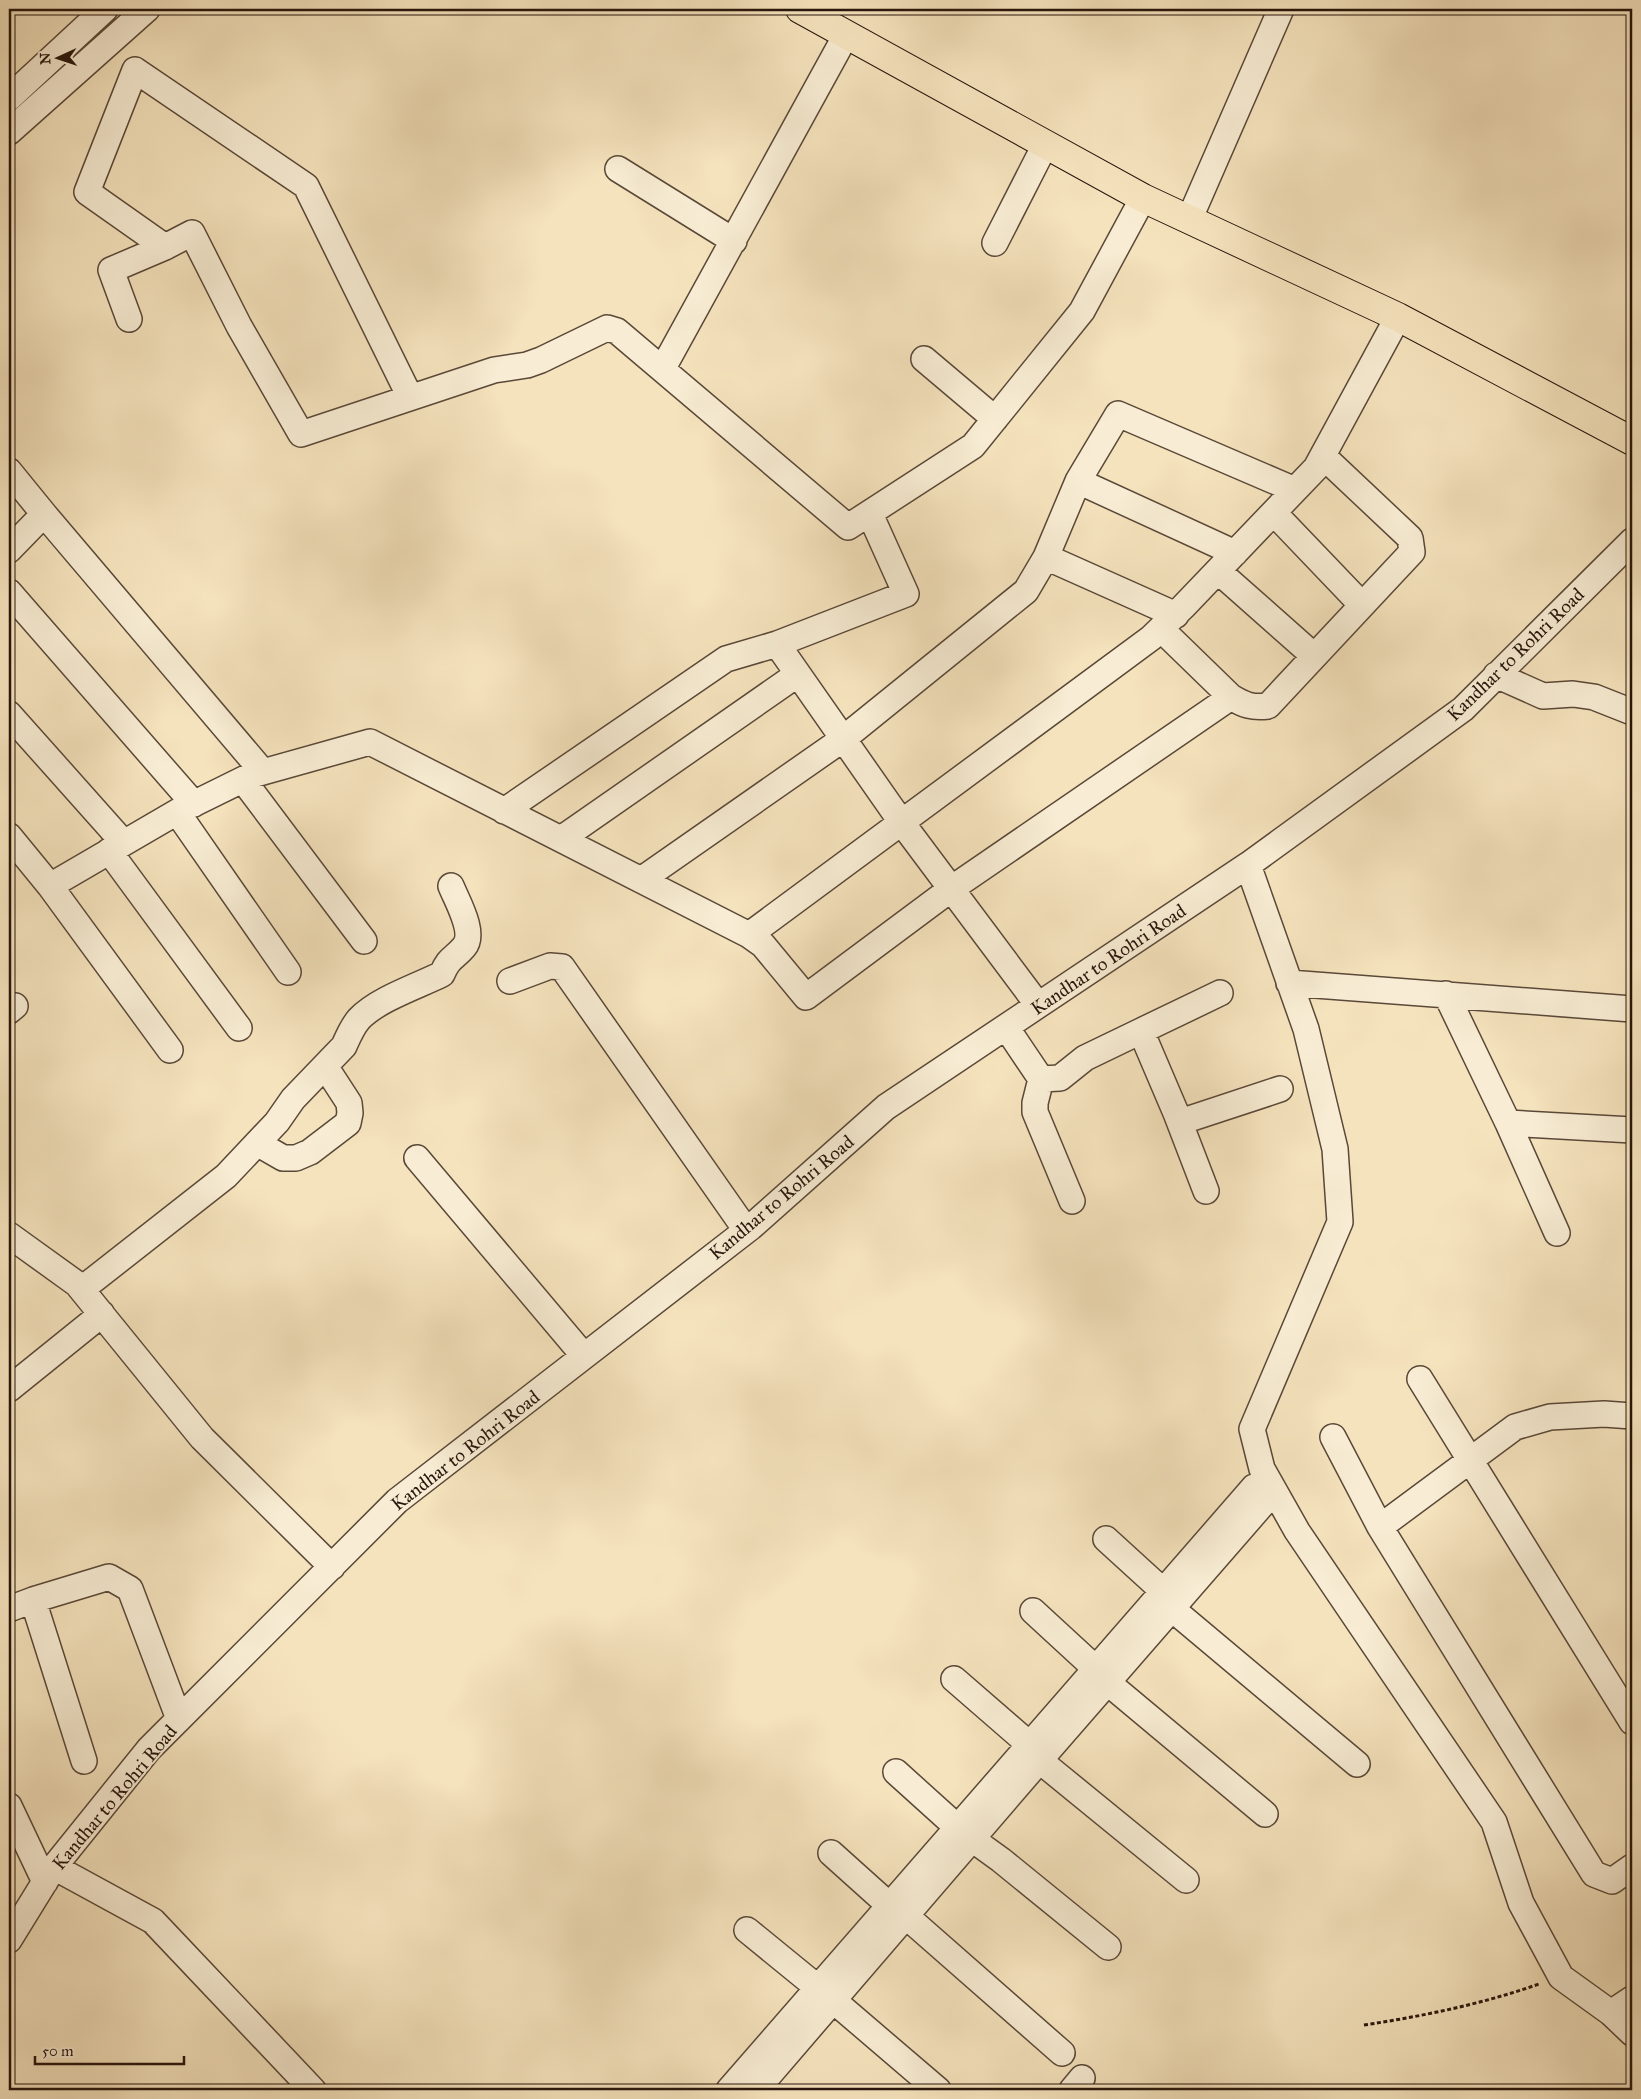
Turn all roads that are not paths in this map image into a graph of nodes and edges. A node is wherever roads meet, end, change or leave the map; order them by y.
1 (105, 9) edge
2 (147, 9) edge
3 (800, 9) edge
4 (1281, 9) edge
5 (846, 35) junction
6 (9, 98) edge
7 (9, 132) edge
8 (1045, 144) junction
9 (618, 169) dead end
10 (1143, 198) junction
11 (1189, 220) junction
12 (734, 241) junction
13 (995, 243) dead end
14 (165, 247) junction
15 (1398, 317) junction
16 (129, 319) dead end
17 (924, 359) dead end
18 (663, 368) junction
19 (410, 397) junction
20 (995, 419) junction
21 (1632, 441) edge
22 (1323, 456) junction
23 (9, 471) edge
24 (1078, 481) junction
25 (1295, 490) junction
26 (1274, 513) junction
27 (44, 514) junction
28 (870, 514) junction
29 (1632, 541) edge
30 (9, 550) edge
31 (1235, 553) junction
32 (1046, 557) junction
33 (1218, 571) junction
34 (9, 592) edge
35 (1362, 605) junction
36 (1168, 622) junction
37 (776, 644) junction
38 (1314, 656) junction
39 (798, 674) junction
40 (1496, 675) junction
41 (1231, 697) junction
42 (1632, 712) edge
43 (9, 714) edge
44 (843, 739) junction
45 (253, 776) junction
46 (185, 808) junction
47 (504, 811) junction
48 (902, 823) junction
49 (9, 836) edge
50 (561, 839) junction
51 (116, 846) junction
52 (1248, 865) junction
53 (641, 880) junction
54 (50, 886) junction
55 (451, 886) dead end
56 (951, 889) junction
57 (749, 935) junction
58 (364, 941) dead end
59 (288, 972) dead end
60 (510, 981) dead end
61 (1289, 983) junction
62 (1220, 993) dead end
63 (1446, 994) junction
64 (1038, 1005) junction
65 (1632, 1009) edge
66 (1006, 1027) junction
67 (239, 1028) dead end
68 (1141, 1031) junction
69 (170, 1050) dead end
70 (325, 1066) junction
71 (1041, 1080) junction
72 (1280, 1089) dead end
73 (1180, 1122) junction
74 (1508, 1123) junction
75 (1632, 1130) edge
76 (257, 1143) junction
77 (417, 1158) dead end
78 (1206, 1191) dead end
79 (1072, 1201) dead end
80 (746, 1230) junction
81 (1557, 1233) dead end
82 (9, 1235) edge
83 (82, 1289) junction
84 (102, 1314) junction
85 (584, 1356) junction
86 (1420, 1379) dead end
87 (9, 1389) edge
88 (1632, 1416) edge
89 (1333, 1436) dead end
90 (1471, 1461) junction
91 (1380, 1528) junction
92 (1106, 1539) dead end
93 (332, 1567) junction
94 (33, 1600) junction
95 (1167, 1600) junction
96 (9, 1609) edge
97 (1032, 1611) dead end
98 (1102, 1675) junction
99 (954, 1679) dead end
100 (179, 1719) junction
101 (1632, 1722) edge
102 (1034, 1753) junction
103 (84, 1761) dead end
104 (1357, 1764) dead end
105 (896, 1772) dead end
106 (9, 1806) edge
107 (1265, 1814) dead end
108 (965, 1834) junction
109 (831, 1853) dead end
110 (1632, 1867) edge
111 (50, 1874) junction
112 (1186, 1880) dead end
113 (898, 1911) junction
114 (747, 1930) dead end
115 (9, 1940) edge
116 (1108, 1947) dead end
117 (826, 1995) junction
118 (1632, 1999) edge
119 (1611, 2013) junction
120 (1632, 2033) edge
121 (1062, 2053) dead end
122 (765, 2087) edge
123 (314, 2090) edge
124 (729, 2090) edge
125 (938, 2090) edge

1 - 6 street
2 - 7 street
3 - 5 main road
4 - 11 street
5 - 8 main road
5 - 12 street
8 - 10 main road
8 - 13 street
9 - 12 street
10 - 11 main road
10 - 20 street
11 - 15 main road
12 - 18 street
14 - 16 street
14 - 19 street
14 - 19 street
15 - 21 main road
15 - 22 street
17 - 20 street
18 - 19 street
18 - 28 street
20 - 28 street
22 - 25 street
22 - 35 street
23 - 27 street
24 - 25 street
24 - 31 street
24 - 32 street
25 - 26 street
26 - 31 street
26 - 35 street
27 - 30 street
27 - 45 street
28 - 37 street
29 - 40 street, Kandhar to Rohri Road
31 - 33 street
32 - 36 street
32 - 44 street
33 - 36 street
33 - 38 street
34 - 46 street
35 - 38 street
36 - 41 street
36 - 48 street
37 - 39 street
37 - 47 street
38 - 41 street
39 - 44 street
39 - 50 street
40 - 42 street
40 - 52 street, Kandhar to Rohri Road
41 - 56 street
43 - 51 street
44 - 48 street
44 - 53 street
45 - 46 street
45 - 47 street
45 - 58 street
46 - 51 street
46 - 59 street
47 - 50 street
48 - 56 street
48 - 57 street
49 - 54 street
50 - 53 street
51 - 54 street
51 - 67 street
52 - 61 street
52 - 64 street, Kandhar to Rohri Road
53 - 57 street
54 - 69 street
55 - 70 street
56 - 57 street
56 - 64 street
60 - 80 street
61 - 63 street
61 - 119 street
62 - 68 street
63 - 65 street
63 - 74 street
64 - 66 street, Kandhar to Rohri Road
66 - 71 street
66 - 80 street, Kandhar to Rohri Road
68 - 71 street
68 - 73 street
70 - 76 street
70 - 76 street
71 - 79 street
72 - 73 street
73 - 78 street
74 - 75 street
74 - 81 street
76 - 83 street
77 - 85 street
80 - 85 street, Kandhar to Rohri Road
82 - 83 street
83 - 84 street
84 - 87 street
84 - 93 street
85 - 93 street, Kandhar to Rohri Road
86 - 90 street
88 - 90 street
89 - 91 street
90 - 91 street
90 - 101 street
91 - 110 street
92 - 95 street
93 - 100 street, Kandhar to Rohri Road
94 - 96 street
94 - 100 street
94 - 103 street
95 - 98 street
95 - 104 street
97 - 98 street
98 - 102 street
98 - 107 street
99 - 102 street
100 - 111 street, Kandhar to Rohri Road
102 - 108 street
102 - 112 street
105 - 108 street
106 - 111 street
108 - 113 street
108 - 116 street
109 - 113 street
111 - 115 street, Kandhar to Rohri Road
111 - 123 street
113 - 117 street
113 - 121 street
114 - 117 street
117 - 122 street
117 - 124 street
117 - 125 street
118 - 119 street
119 - 120 street

